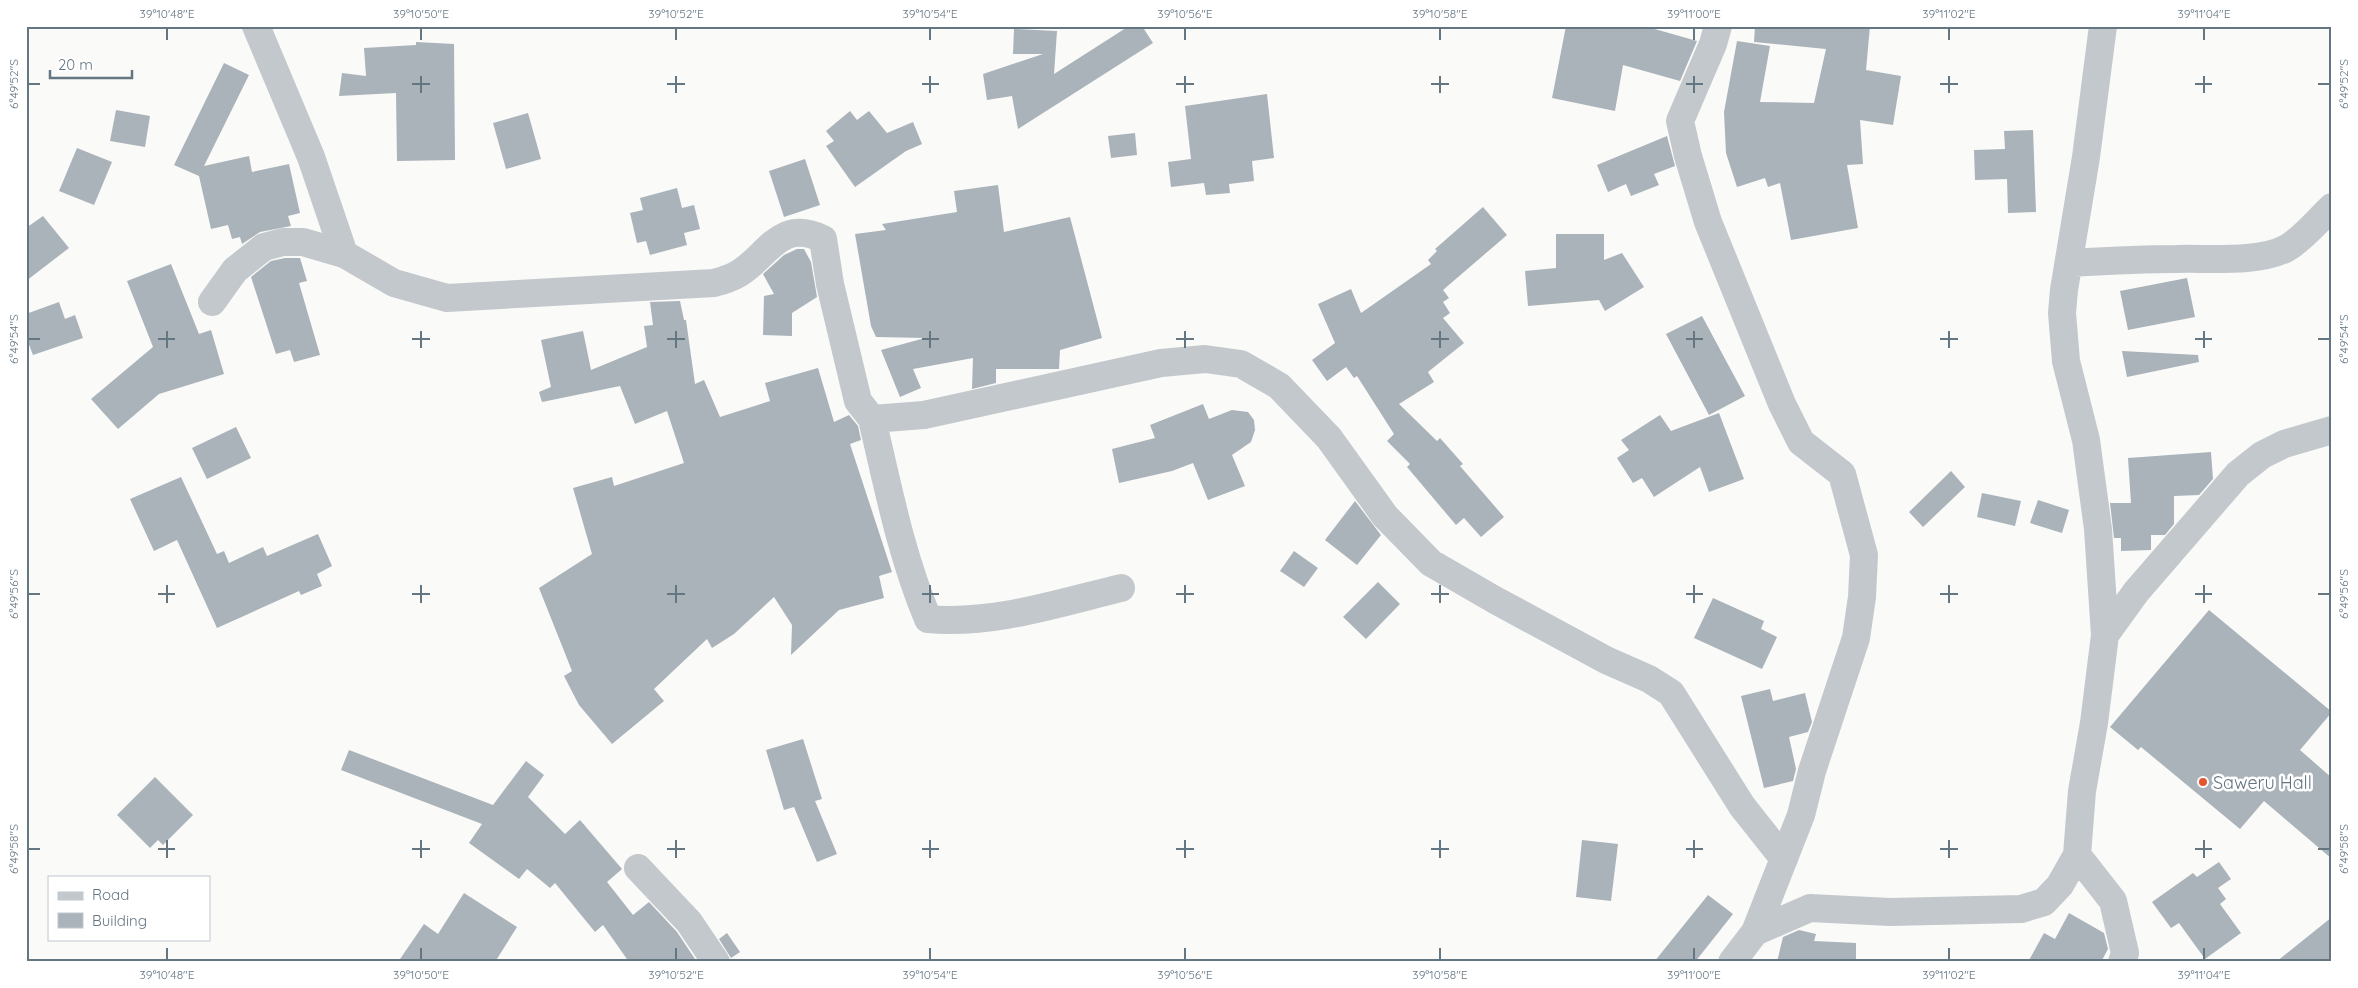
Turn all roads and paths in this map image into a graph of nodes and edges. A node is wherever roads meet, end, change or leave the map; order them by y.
1 (256, 26) edge
2 (1718, 26) edge
3 (2103, 26) edge
4 (2332, 206) edge
5 (344, 254) junction
6 (2070, 263) junction
7 (212, 302) dead end
8 (872, 419) junction
9 (2332, 430) edge
10 (1121, 588) dead end
11 (2104, 635) junction
12 (2077, 855) junction
13 (1784, 860) junction
14 (638, 868) dead end
15 (1755, 932) junction
16 (716, 962) edge
17 (1732, 962) edge
18 (2122, 962) edge

1 - 5 street
2 - 13 street
3 - 6 street
4 - 6 street
5 - 7 street
5 - 8 street
6 - 11 street
8 - 10 street
8 - 13 street
9 - 11 street
11 - 12 street
12 - 15 street
12 - 18 street
13 - 15 street
14 - 16 street
15 - 17 street

